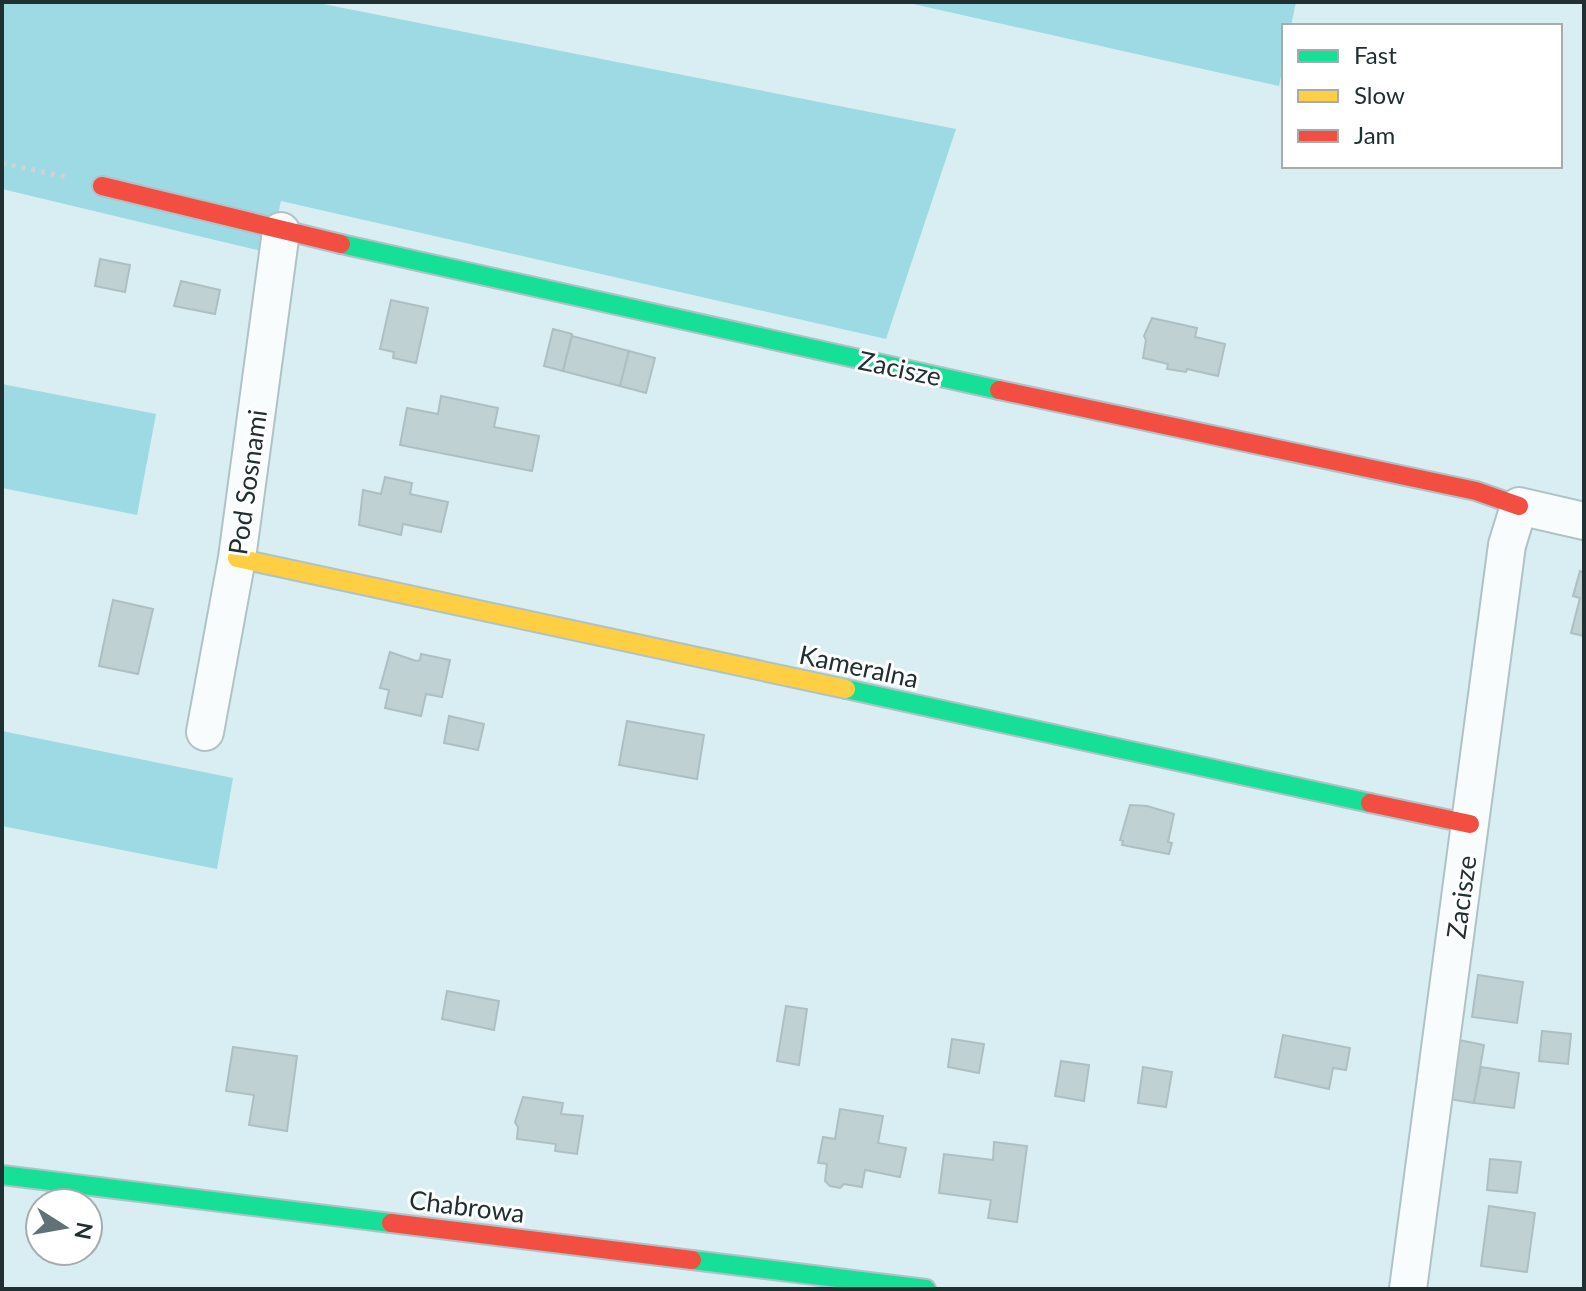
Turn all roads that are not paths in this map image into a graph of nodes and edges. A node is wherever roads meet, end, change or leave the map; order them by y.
1 (102, 186) road end
2 (281, 231) junction
3 (1519, 506) junction
4 (1584, 521) edge
5 (237, 558) junction
6 (205, 732) dead end
7 (1470, 824) junction
8 (2, 1175) edge
9 (926, 1289) edge
10 (1408, 1289) edge

1 - 2 street, Zacisze
2 - 3 street, Zacisze
2 - 5 street, Pod Sosnami
3 - 4 street, Zacisze
3 - 7 street, Zacisze
5 - 6 street, Pod Sosnami
5 - 7 street, Kameralna
7 - 10 street, Zacisze
8 - 9 street, Chabrowa

